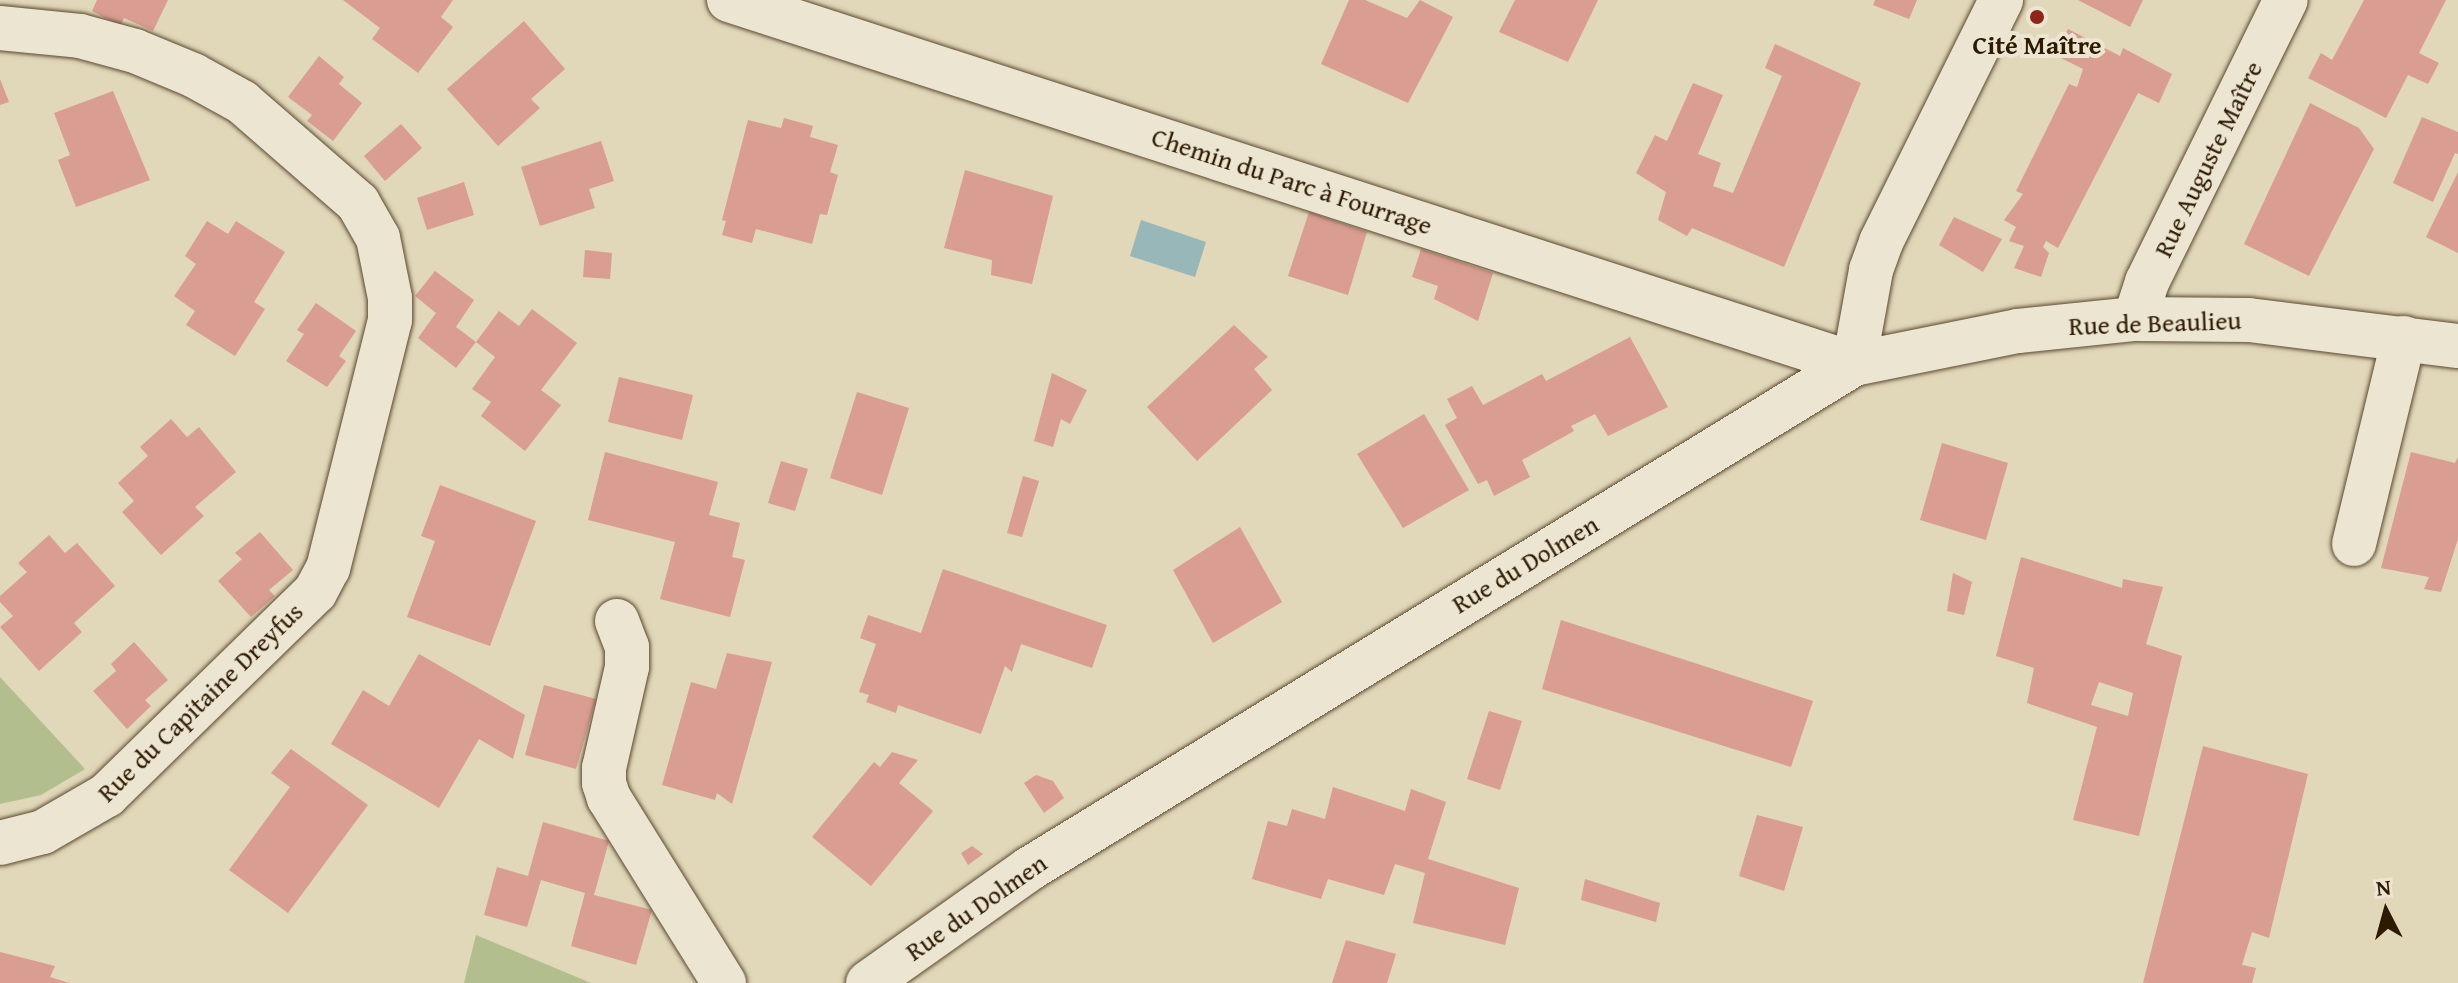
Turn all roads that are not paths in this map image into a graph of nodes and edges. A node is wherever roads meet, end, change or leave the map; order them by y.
1 (729, 0) edge
2 (2001, 0) edge
3 (2286, 0) edge
4 (2, 22) edge
5 (2135, 319) junction
6 (2404, 338) junction
7 (2458, 346) edge
8 (1854, 364) junction
9 (2354, 544) dead end
10 (617, 621) dead end
11 (0, 843) edge
12 (724, 983) edge
13 (868, 983) edge

1 - 8 street, Chemin du Parc à Fourrage
2 - 8 street
3 - 5 street, Rue Auguste Maître
4 - 11 street, Rue du Capitaine Dreyfus
5 - 6 street, Rue de Beaulieu
5 - 8 street, Rue de Beaulieu
6 - 7 street, Rue de Beaulieu
6 - 9 street
8 - 13 street, Rue du Dolmen
10 - 12 street

